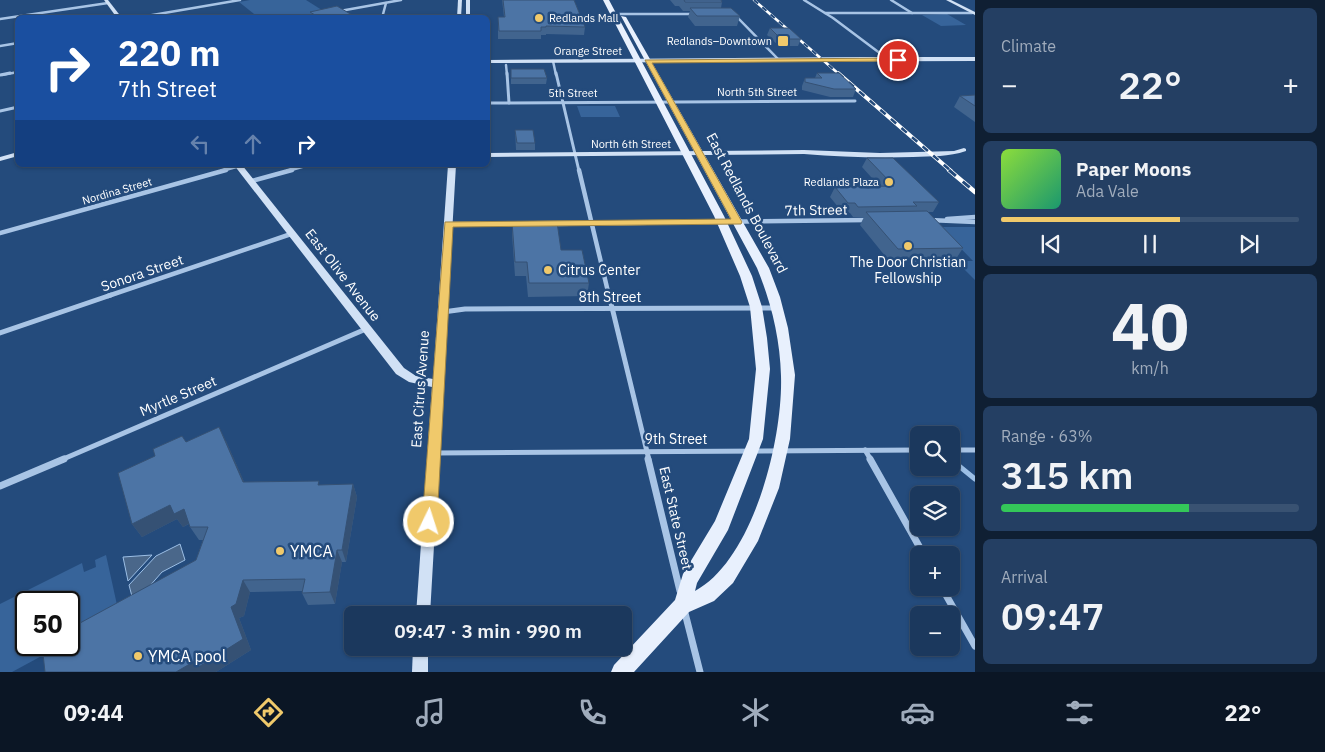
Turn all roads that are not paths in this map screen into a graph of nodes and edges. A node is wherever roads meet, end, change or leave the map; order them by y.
1 (240, 0) edge
2 (401, 0) edge
3 (460, 0) edge
4 (468, 0) edge
5 (606, 0) edge
6 (804, 0) edge
7 (890, 0) edge
8 (948, 0) edge
9 (107, 1) edge
10 (386, 3) junction
11 (618, 6) dead end
12 (334, 13) edge
13 (825, 13) junction
14 (912, 13) junction
15 (974, 13) edge
16 (613, 14) junction
17 (622, 14) junction
18 (698, 14) edge
19 (732, 14) edge
20 (24, 15) edge
21 (118, 15) edge
22 (152, 15) edge
23 (383, 15) edge
24 (459, 15) edge
25 (468, 15) edge
26 (15, 16) edge
27 (0, 19) edge
28 (15, 43) edge
29 (0, 46) edge
30 (975, 59) edge
31 (780, 60) junction
32 (889, 60) junction
33 (553, 61) junction
34 (637, 61) junction
35 (648, 61) junction
36 (490, 62) edge
37 (506, 65) dead end
38 (15, 72) edge
39 (0, 75) edge
40 (855, 101) dead end
41 (659, 102) junction
42 (670, 102) junction
43 (509, 103) junction
44 (563, 103) junction
45 (490, 104) edge
46 (15, 108) edge
47 (0, 111) edge
48 (967, 150) dead end
49 (700, 153) junction
50 (576, 154) junction
51 (685, 154) junction
52 (15, 155) edge
53 (490, 155) edge
54 (0, 159) edge
55 (234, 167) edge
56 (239, 167) edge
57 (301, 167) edge
58 (452, 167) edge
59 (252, 180) junction
60 (975, 217) edge
61 (876, 220) edge
62 (925, 220) edge
63 (944, 220) junction
64 (737, 222) junction
65 (975, 222) edge
66 (722, 223) junction
67 (448, 224) junction
68 (529, 224) edge
69 (548, 224) edge
70 (593, 224) junction
71 (0, 233) edge
72 (291, 234) junction
73 (756, 307) junction
74 (778, 308) junction
75 (613, 309) junction
76 (443, 312) junction
77 (366, 329) junction
78 (0, 333) edge
79 (438, 384) junction
80 (865, 450) junction
81 (910, 450) edge
82 (960, 450) edge
83 (975, 450) edge
84 (648, 452) junction
85 (752, 452) junction
86 (780, 452) junction
87 (434, 453) junction
88 (0, 486) edge
89 (919, 546) edge
90 (947, 596) edge
91 (683, 605) junction
92 (424, 606) edge
93 (975, 646) edge
94 (421, 656) edge
95 (420, 672) edge
96 (621, 672) edge
97 (700, 672) edge

1 - 22 street
2 - 10 street
3 - 24 main road
4 - 25 main road
5 - 16 main road, East Redlands Boulevard
6 - 13 street
7 - 14 street
8 - 15 main road
9 - 20 street
9 - 21 main road
10 - 12 street
10 - 23 street
11 - 17 main road, East Redlands Boulevard
13 - 14 street
13 - 32 street
14 - 15 street
16 - 17 street
16 - 34 main road, East Redlands Boulevard
17 - 18 street
17 - 35 main road, East Redlands Boulevard
19 - 31 street
26 - 27 street
28 - 29 street
30 - 32 main road, Orange Street
31 - 32 main road, Orange Street
31 - 35 main road, Orange Street
33 - 34 main road, Orange Street
33 - 36 main road, Orange Street
33 - 44 street, East State Street
34 - 35 main road, Orange Street
34 - 41 main road, East Redlands Boulevard
35 - 42 main road, East Redlands Boulevard
37 - 43 street
38 - 39 street
40 - 42 street, North 5th Street
41 - 42 street, North 5th Street
41 - 44 street, 5th Street
41 - 51 main road, East Redlands Boulevard
42 - 49 main road, East Redlands Boulevard
43 - 44 street, 5th Street
43 - 45 street, 5th Street
44 - 50 street, East State Street
46 - 47 street
48 - 49 main road, North 6th Street
49 - 51 main road, North 6th Street
49 - 64 main road, East Redlands Boulevard
50 - 51 main road, North 6th Street
50 - 53 main road, North 6th Street
50 - 70 street, East State Street
51 - 66 main road, East Redlands Boulevard
52 - 54 main road
55 - 71 street, Nordina Street
56 - 59 main road, East Olive Avenue
57 - 59 street
58 - 67 main road, East Citrus Avenue
59 - 72 main road, East Olive Avenue
60 - 63 street
61 - 64 street, 7th Street
62 - 63 street
63 - 65 street
64 - 66 street, 7th Street
64 - 74 main road, East Redlands Boulevard
66 - 70 street, 7th Street
66 - 73 main road, East Redlands Boulevard
67 - 68 street
67 - 76 main road, East Citrus Avenue
69 - 70 street, 7th Street
70 - 75 street, East State Street
72 - 77 main road, East Olive Avenue
72 - 78 street, Sonora Street
73 - 74 street, 8th Street
73 - 75 street, 8th Street
73 - 85 main road, East Redlands Boulevard
74 - 86 main road, East Redlands Boulevard
75 - 76 street, 8th Street
75 - 84 street, East State Street
76 - 79 main road, East Citrus Avenue
77 - 79 main road, East Olive Avenue
77 - 88 street, Myrtle Street
79 - 87 main road, East Citrus Avenue
80 - 81 street, 9th Street
80 - 86 street, 9th Street
80 - 89 street
82 - 83 street
84 - 85 street, 9th Street
84 - 87 street, 9th Street
84 - 91 street, East State Street
85 - 86 street, 9th Street
85 - 91 main road, East Redlands Boulevard
86 - 91 main road, East Redlands Boulevard
87 - 92 main road, East Citrus Avenue
90 - 93 street
91 - 96 main road, East Redlands Boulevard
91 - 97 street, East State Street
94 - 95 main road

